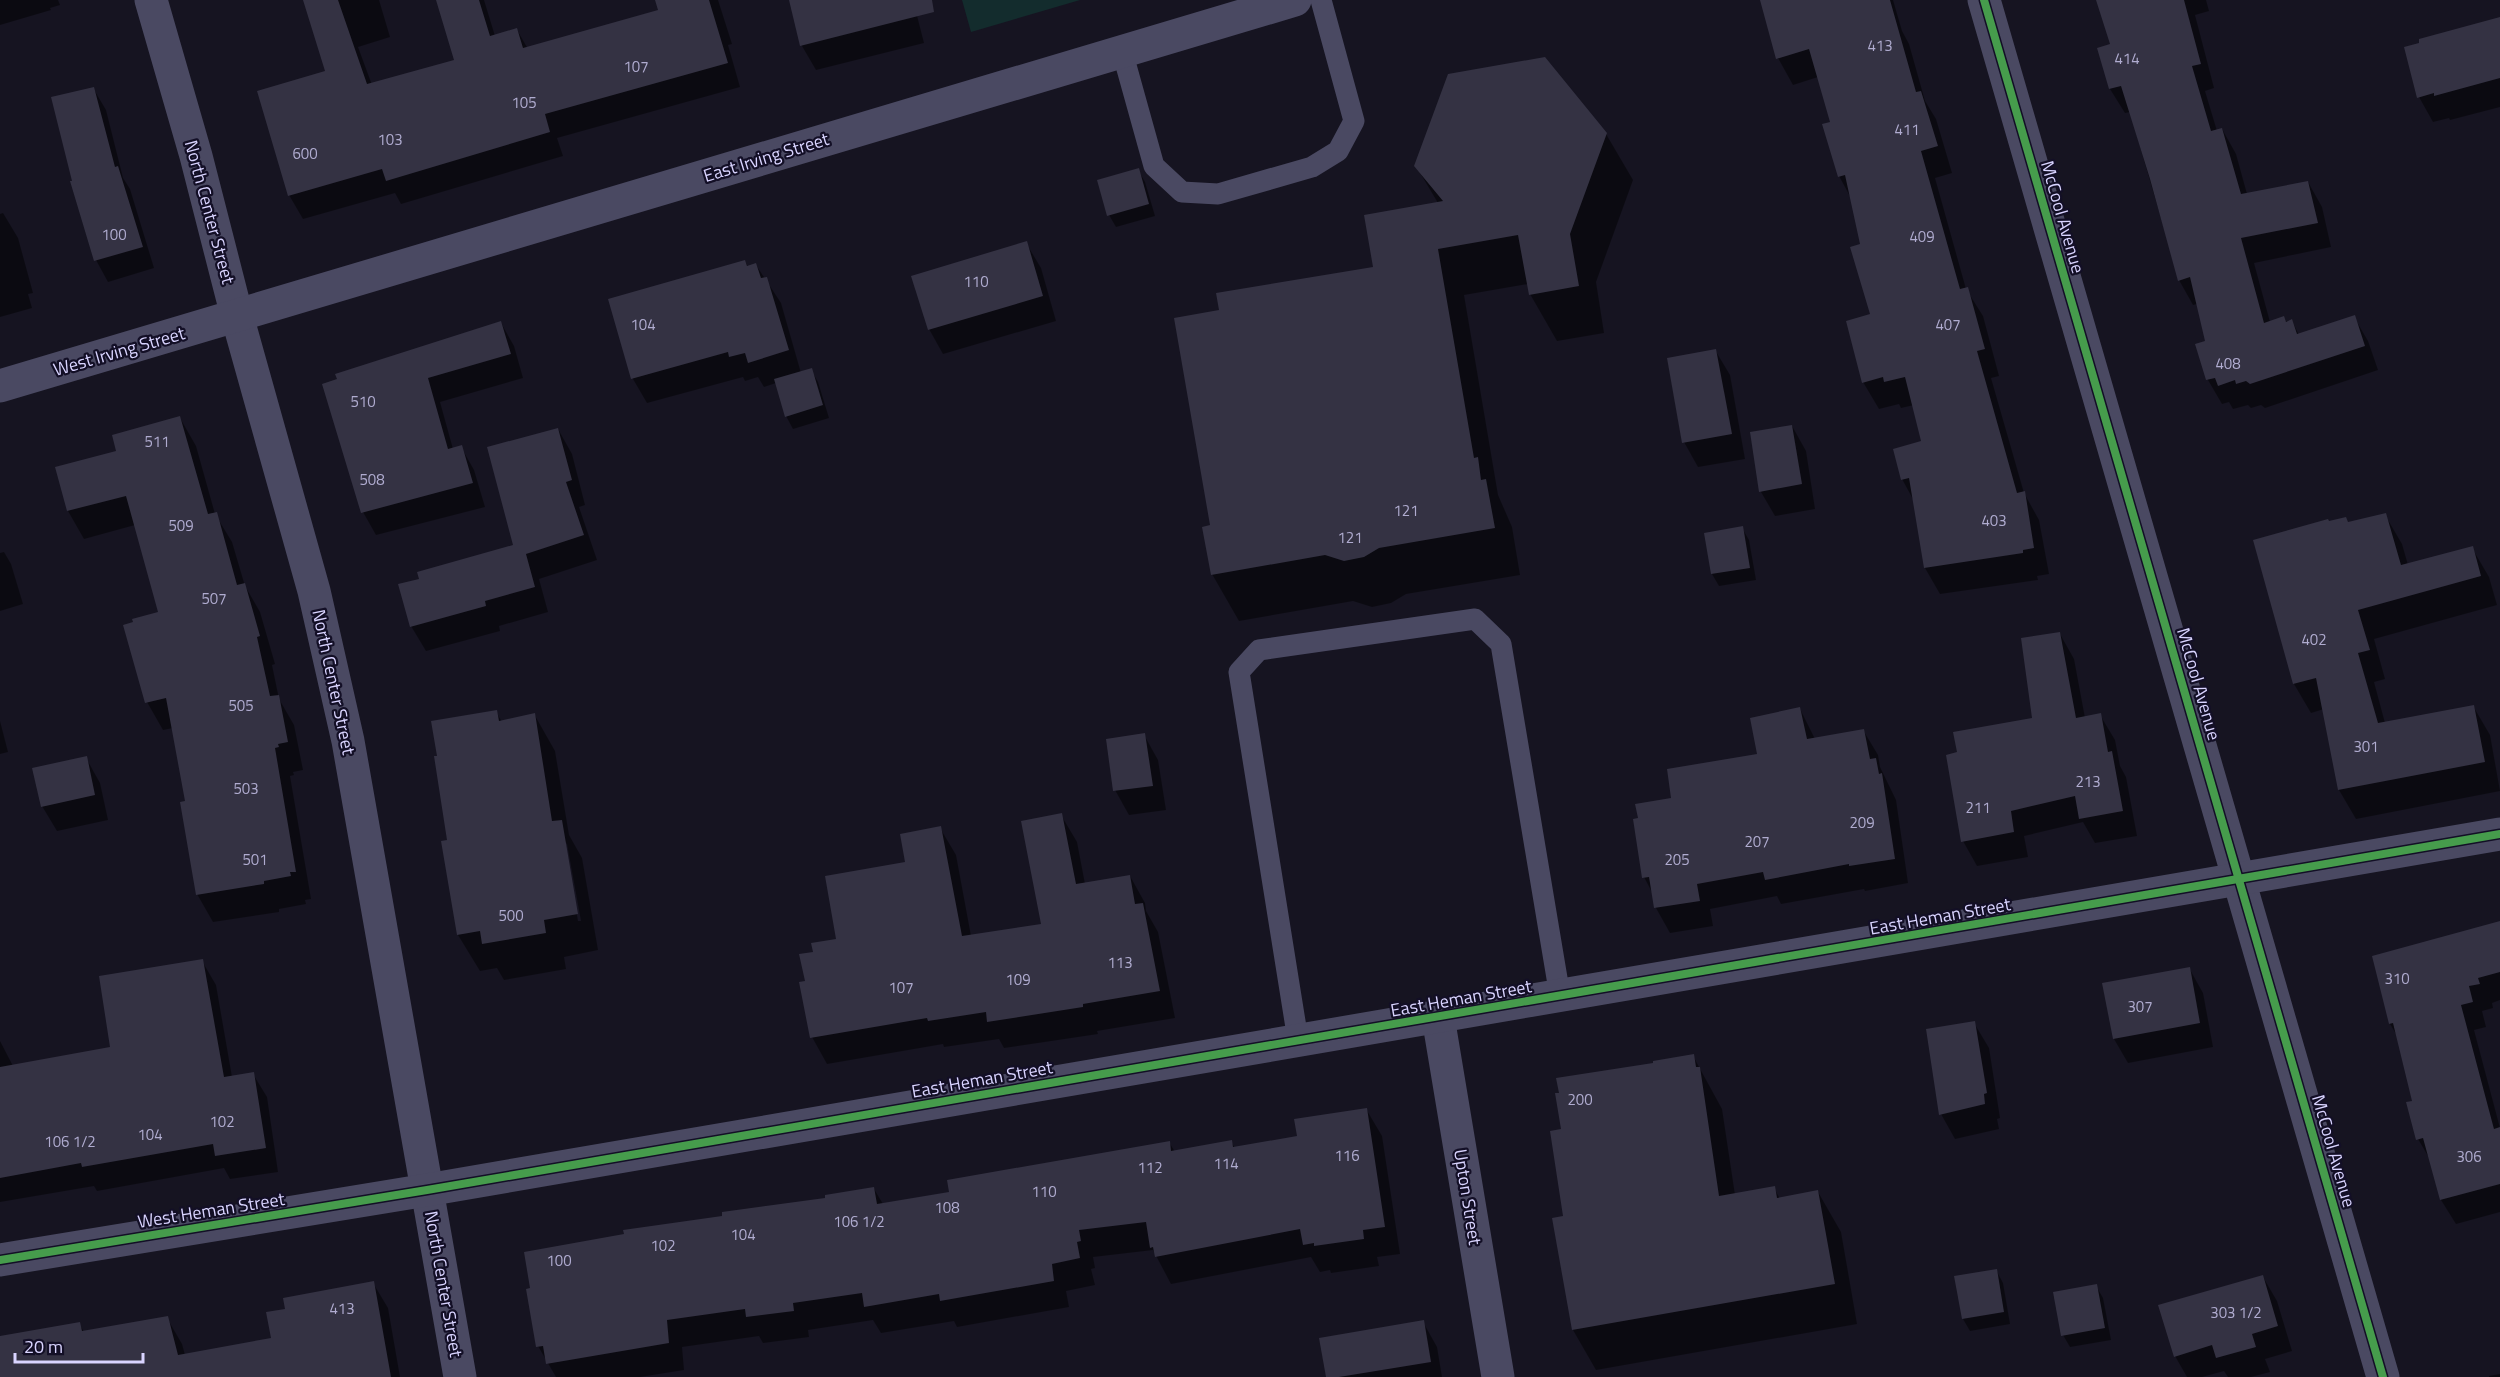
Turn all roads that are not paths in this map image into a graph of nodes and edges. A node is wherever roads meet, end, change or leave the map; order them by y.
1 (151, 0) edge
2 (1295, 0) edge
3 (1321, 0) edge
4 (1984, 0) edge
5 (1122, 51) junction
6 (237, 316) junction
7 (0, 386) edge
8 (2500, 834) edge
9 (2241, 880) junction
10 (1560, 996) junction
11 (1438, 1017) junction
12 (1298, 1040) junction
13 (427, 1190) junction
14 (0, 1260) edge
15 (460, 1377) edge
16 (1498, 1377) edge
17 (2383, 1377) edge

1 - 6 street, North Center Street
2 - 5 street, East Irving Street
3 - 5 lane
4 - 9 street, McCool Avenue
5 - 6 street, East Irving Street
6 - 7 street, West Irving Street
6 - 13 street, North Center Street
8 - 9 street, East Heman Street
9 - 10 street, East Heman Street
9 - 17 street, McCool Avenue
10 - 11 street, East Heman Street
10 - 12 lane
11 - 12 street, East Heman Street
11 - 16 street, Upton Street
12 - 13 street, East Heman Street
13 - 14 street, West Heman Street
13 - 15 street, North Center Street

